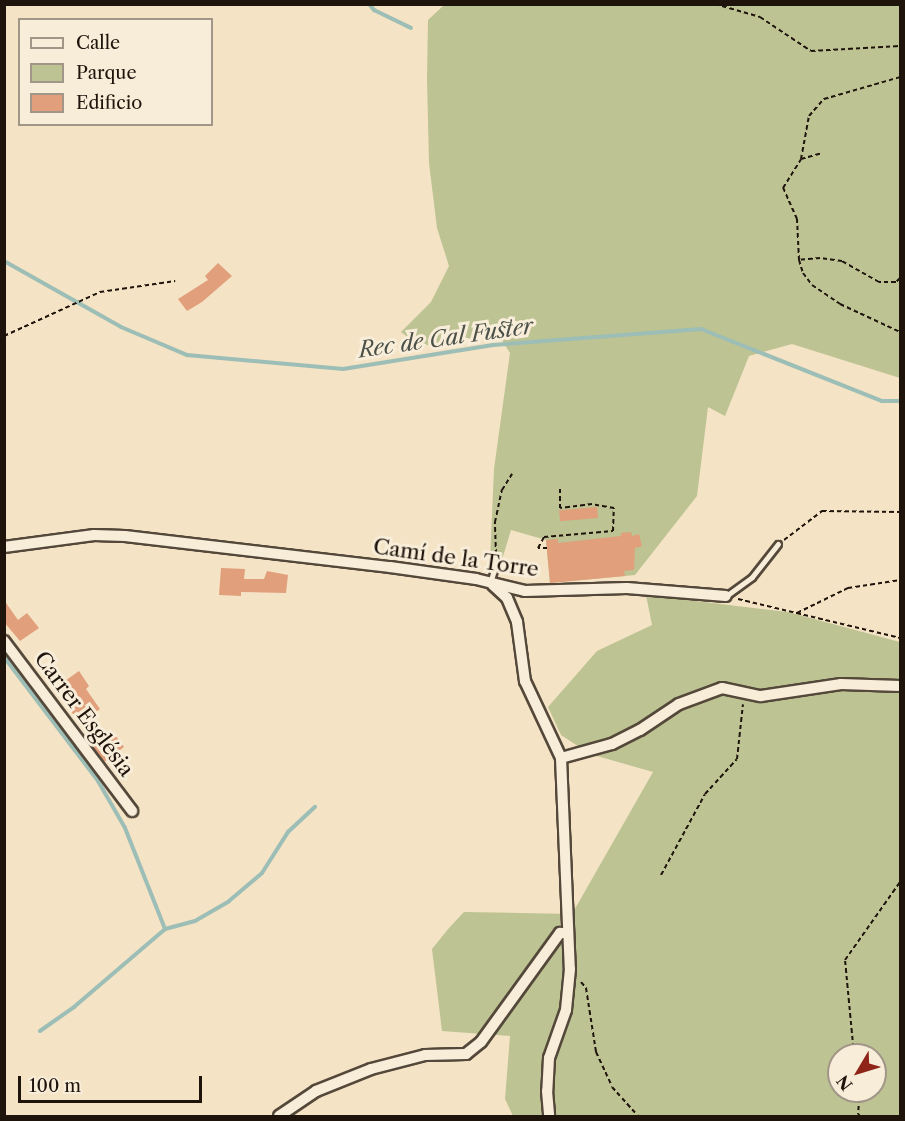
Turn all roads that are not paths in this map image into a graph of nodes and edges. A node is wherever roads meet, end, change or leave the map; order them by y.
1 (778, 544) road end
2 (4, 547) edge
3 (496, 562) road end
4 (490, 583) junction
5 (726, 596) joint
6 (4, 641) edge
7 (900, 686) edge
8 (561, 758) junction
9 (132, 811) dead end
10 (568, 933) junction
11 (279, 1116) edge
12 (549, 1116) edge

1 - 5 lane
2 - 4 street, Camí de la Torre
3 - 4 lane
4 - 5 street, Camí de la Torre
4 - 8 street
6 - 9 street, Carrer Església
7 - 8 street
8 - 10 street
10 - 11 street
10 - 12 street

